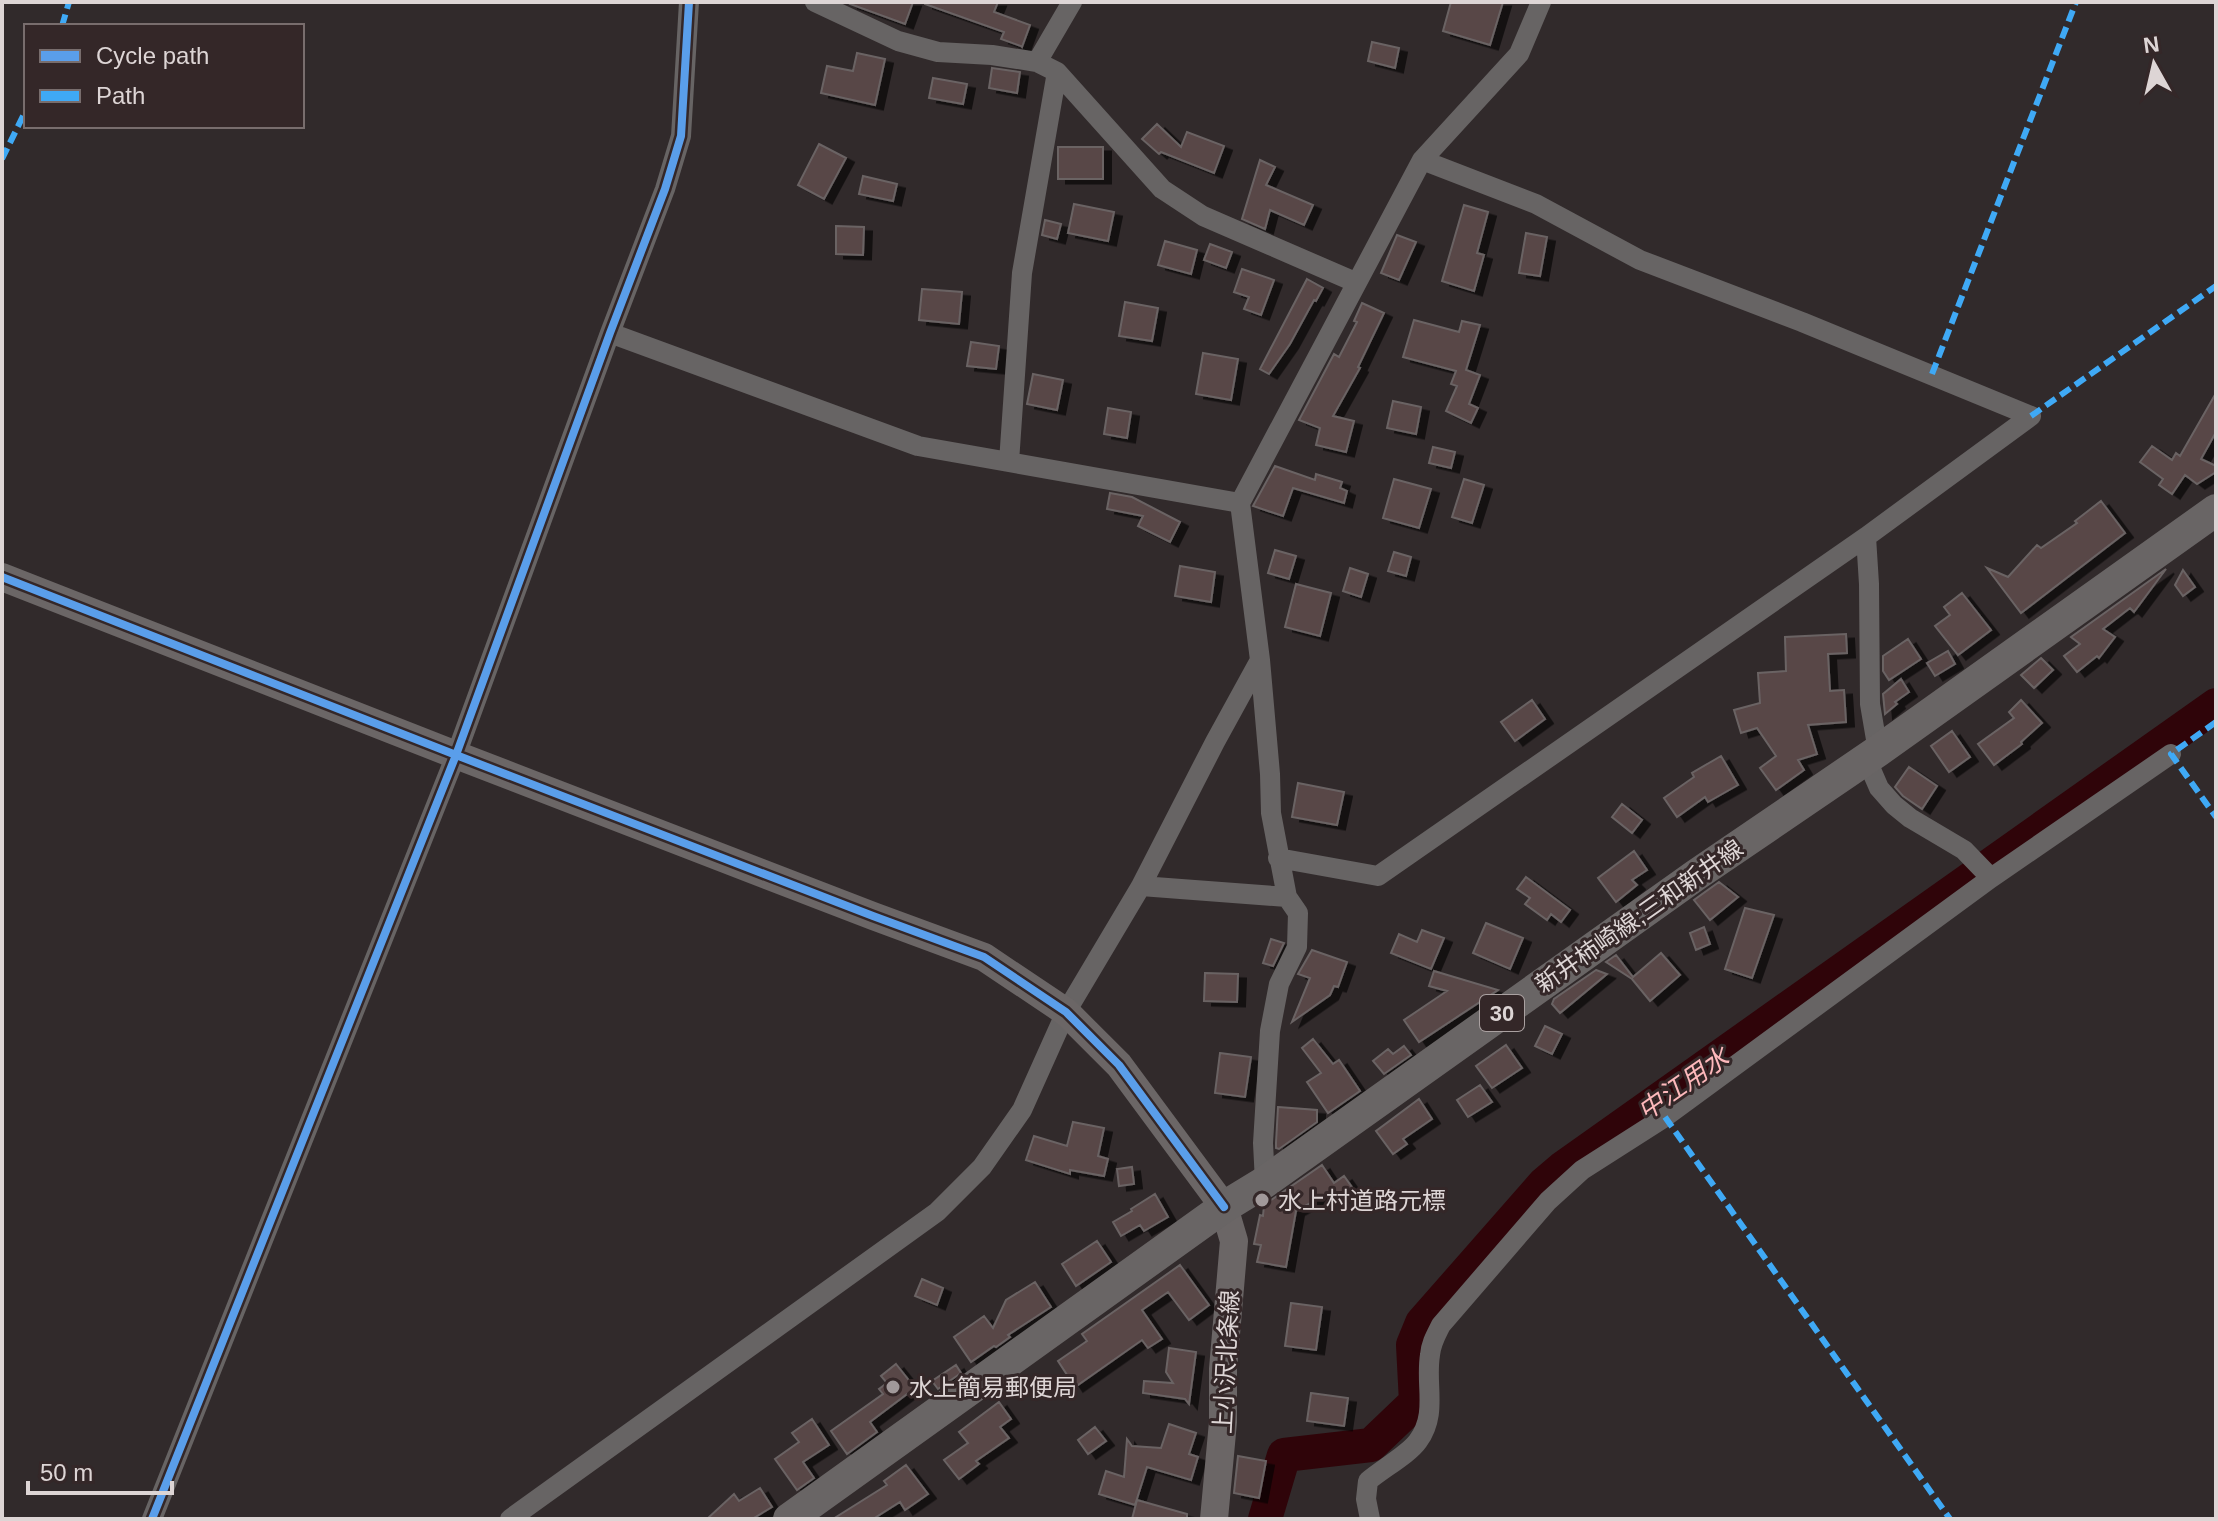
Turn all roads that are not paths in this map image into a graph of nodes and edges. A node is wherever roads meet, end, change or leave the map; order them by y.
1 (689, 2) edge
2 (815, 2) edge
3 (1072, 2) edge
4 (1541, 2) edge
5 (1037, 62) junction
6 (1057, 72) junction
7 (1422, 160) junction
8 (1355, 282) junction
9 (610, 333) junction
10 (1009, 462) junction
11 (1240, 503) junction
12 (2216, 510) edge
13 (1866, 537) junction
14 (2, 577) edge
15 (1260, 660) junction
16 (1872, 754) junction
17 (2171, 754) dead end
18 (456, 755) junction
19 (1278, 858) junction
20 (1991, 878) junction
21 (1141, 886) junction
22 (1287, 897) junction
23 (1066, 1012) junction
24 (1265, 1182) junction
25 (1224, 1207) junction
26 (798, 1516) edge
27 (152, 1519) edge
28 (510, 1519) edge
29 (1214, 1519) edge
30 (1370, 1519) edge

1 - 9 street
2 - 5 street
3 - 5 street
4 - 7 street
5 - 6 street
6 - 8 street
6 - 10 street
7 - 8 street
7 - 13 street
8 - 11 street
9 - 10 street
9 - 18 street
10 - 11 street
11 - 15 street
12 - 16 main road, 新井柿崎線;三和新井線 / 30
13 - 16 street
13 - 19 street
14 - 18 street
15 - 19 street
15 - 21 street
16 - 20 street
16 - 24 main road, 新井柿崎線;三和新井線 / 30
17 - 20 street
18 - 23 street
18 - 27 street
19 - 22 street
20 - 30 street
21 - 22 street
21 - 23 street
22 - 24 street
23 - 25 street
23 - 28 street
24 - 25 main road, 新井柿崎線;三和新井線 / 30
25 - 26 main road, 新井柿崎線;三和新井線 / 30
25 - 29 street, 上小沢北条線

